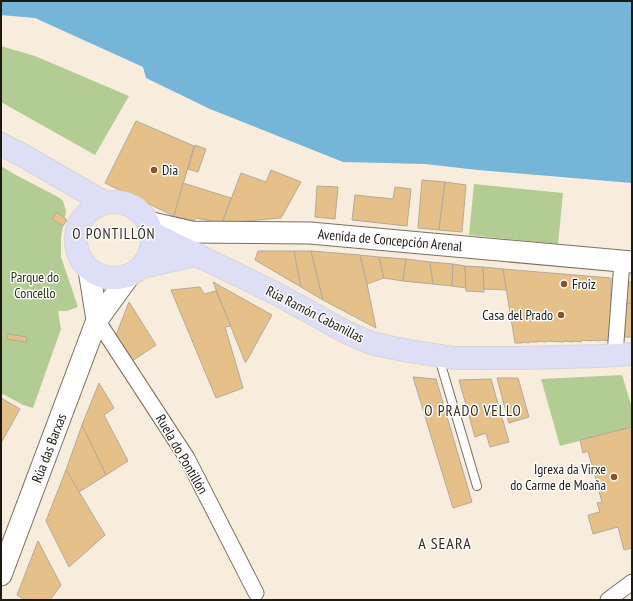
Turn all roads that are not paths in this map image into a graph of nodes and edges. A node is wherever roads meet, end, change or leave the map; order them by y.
1 (1, 144) edge
2 (77, 187) junction
3 (105, 203) junction
4 (84, 216) junction
5 (150, 227) junction
6 (196, 255) junction
7 (627, 261) edge
8 (89, 270) junction
9 (136, 272) junction
10 (97, 320) junction
11 (438, 355) junction
12 (627, 358) edge
13 (477, 486) dead end
14 (1, 575) edge
15 (632, 582) edge
16 (256, 593) dead end
17 (608, 600) edge

1 - 2 main road
2 - 3 main road
2 - 4 main road
3 - 4 main road
3 - 5 main road
4 - 8 main road
5 - 6 main road, Rúa Ramón Cabanillas
5 - 7 street, Avenida de Concepción Arenal
5 - 9 main road
6 - 9 main road
6 - 11 main road, Rúa Ramón Cabanillas
7 - 12 street
8 - 9 main road
8 - 10 street, Rúa das Barxas
9 - 10 street, Rúa das Barxas
10 - 14 street, Rúa das Barxas
10 - 16 street, Ruela do Pontillón
11 - 12 main road, Rúa Ramón Cabanillas
11 - 13 lane
15 - 17 street

